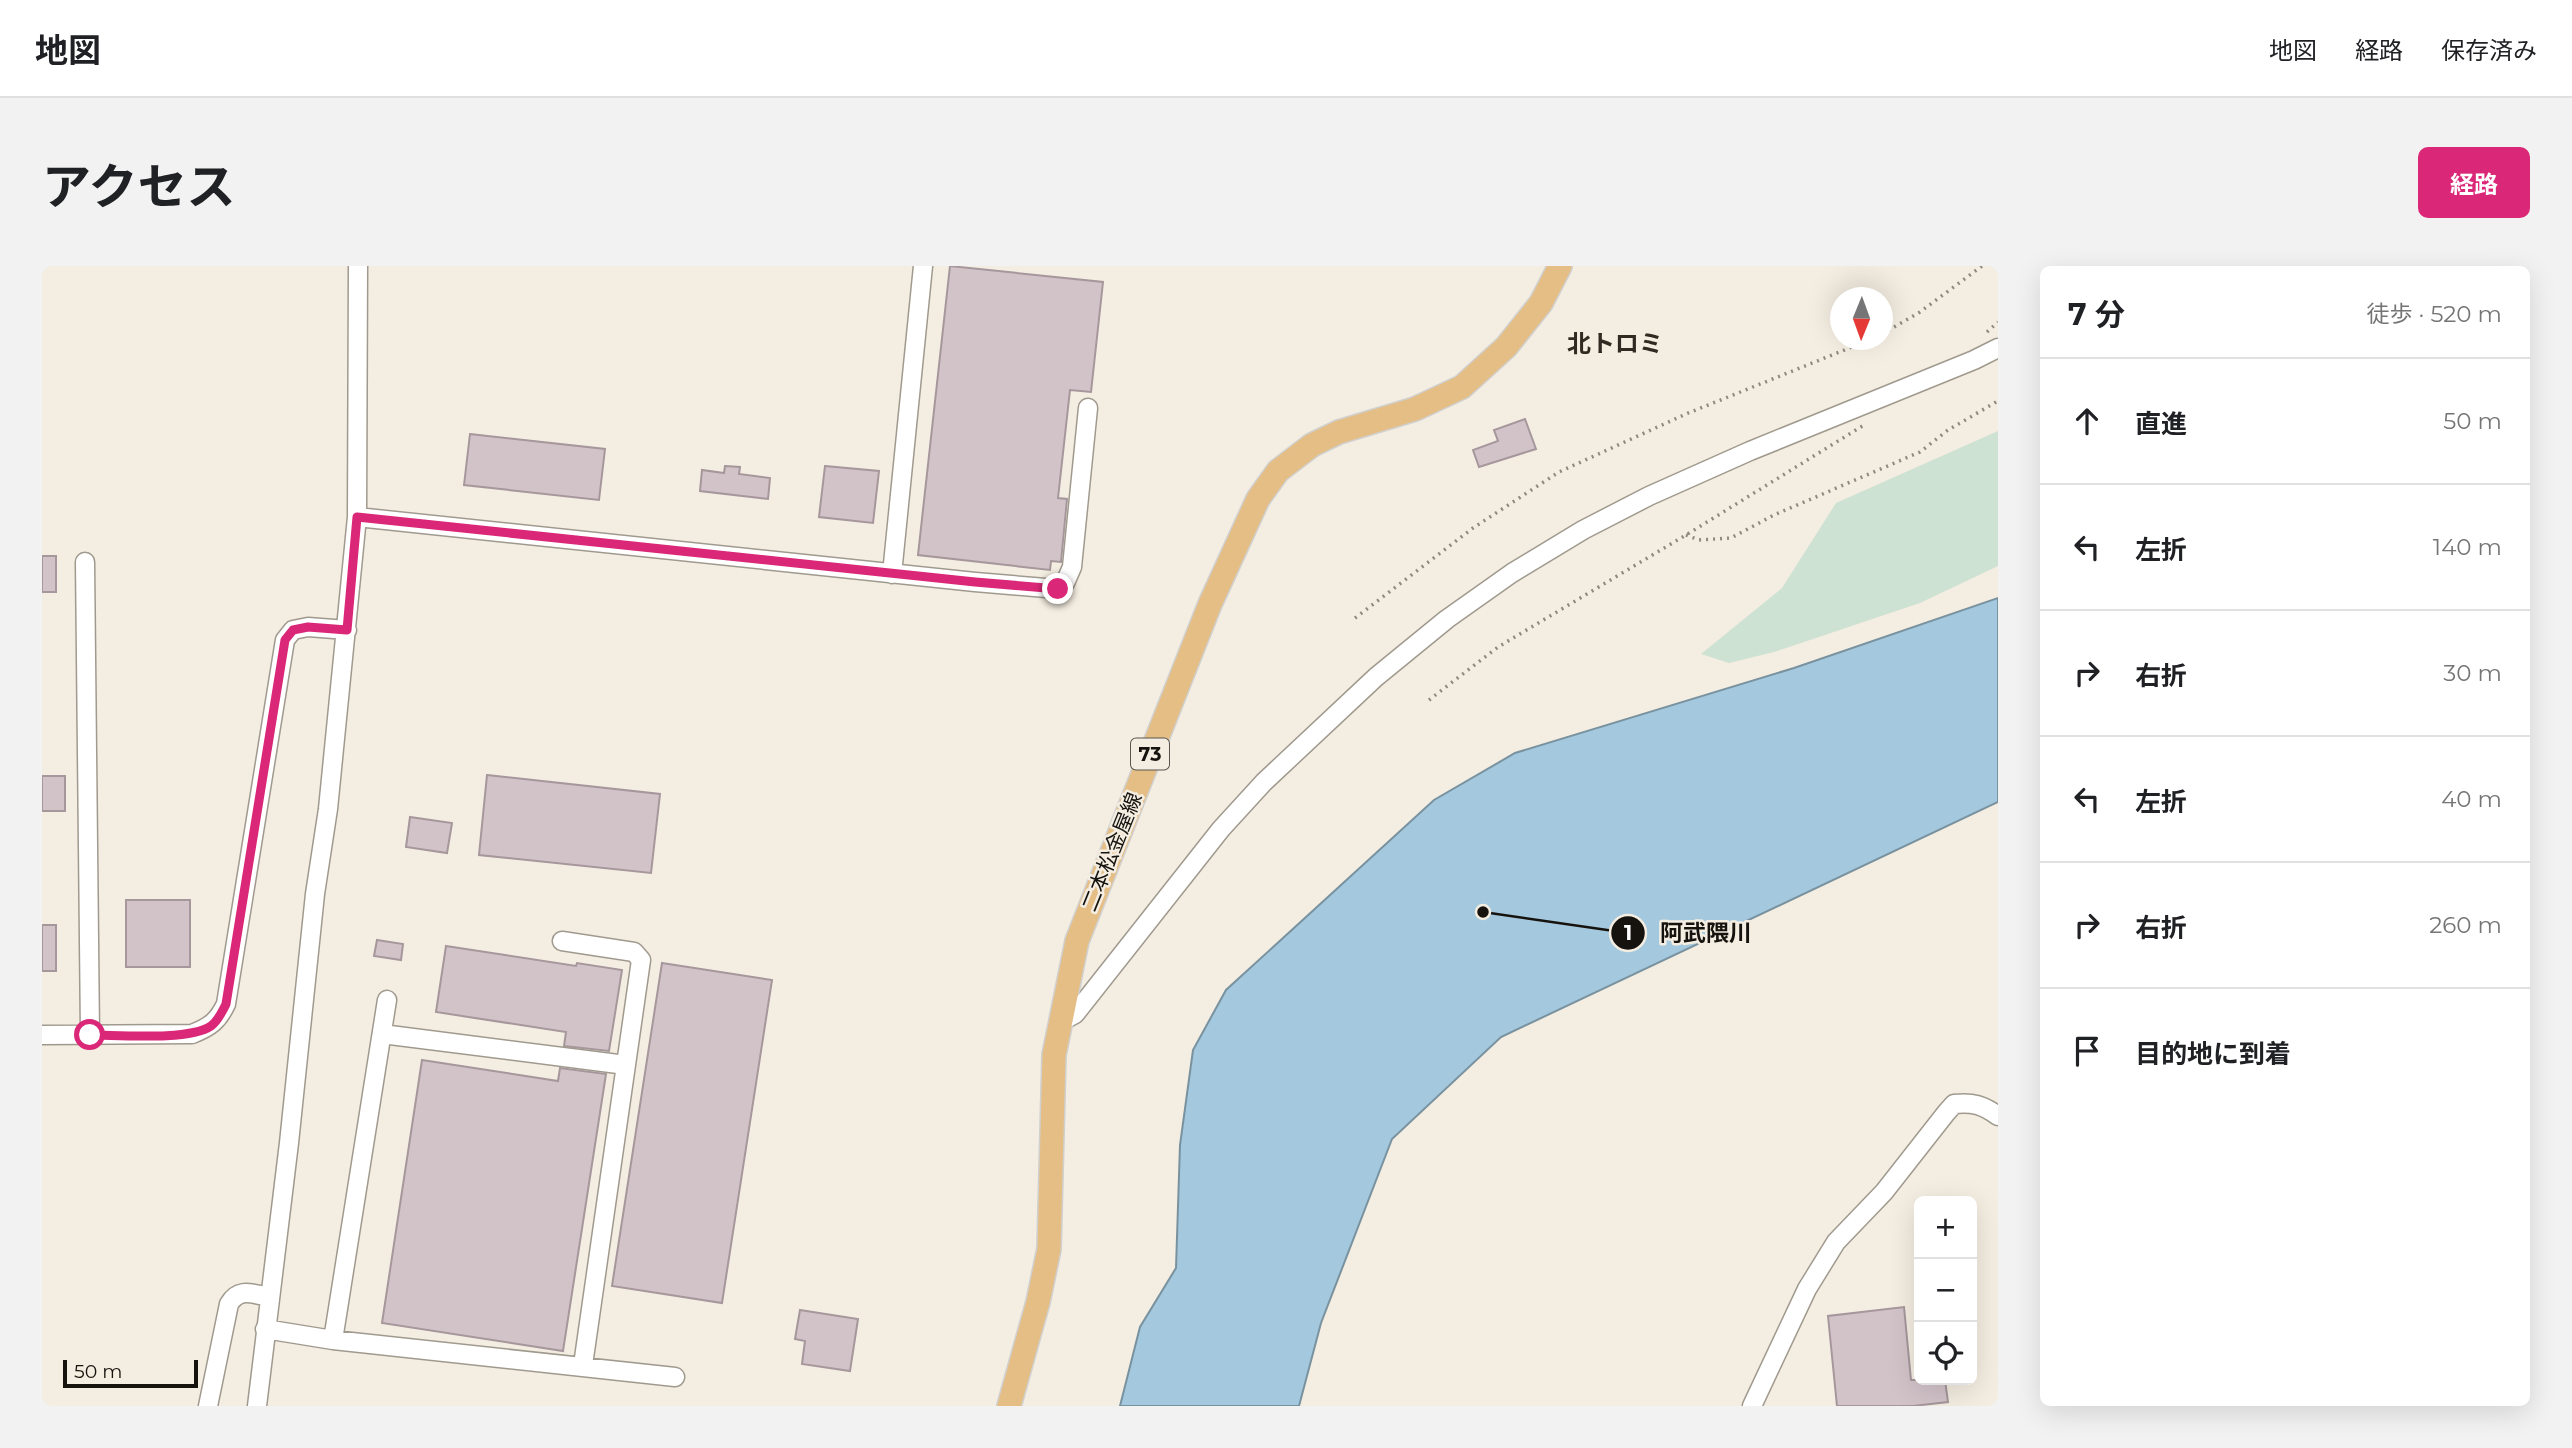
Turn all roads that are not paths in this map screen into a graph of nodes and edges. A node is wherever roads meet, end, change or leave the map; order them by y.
1 (358, 266) edge
2 (923, 266) edge
3 (1560, 266) edge
4 (1998, 348) edge
5 (1088, 408) dead end
6 (357, 517) junction
7 (85, 562) dead end
8 (892, 574) junction
9 (347, 630) junction
10 (562, 941) dead end
11 (387, 1000) dead end
12 (1060, 1022) junction
13 (382, 1034) junction
14 (42, 1035) edge
15 (90, 1035) junction
16 (626, 1065) junction
17 (1998, 1116) edge
18 (270, 1297) junction
19 (265, 1329) junction
20 (333, 1340) junction
21 (583, 1365) junction
22 (675, 1377) dead end
23 (208, 1406) edge
24 (257, 1406) edge
25 (1009, 1406) edge
26 (1752, 1406) edge

1 - 6 street
2 - 8 street
3 - 12 main road, 二本松金屋線 / 73
4 - 12 street
5 - 8 street
6 - 8 street
6 - 9 street
7 - 15 street
9 - 15 street
9 - 18 street
10 - 16 street
11 - 13 street
12 - 25 main road, 二本松金屋線 / 73
13 - 16 street
13 - 20 street
14 - 15 street
16 - 21 street
17 - 26 street
18 - 19 street
18 - 23 street
19 - 20 street
19 - 24 street
20 - 21 street
21 - 22 street

